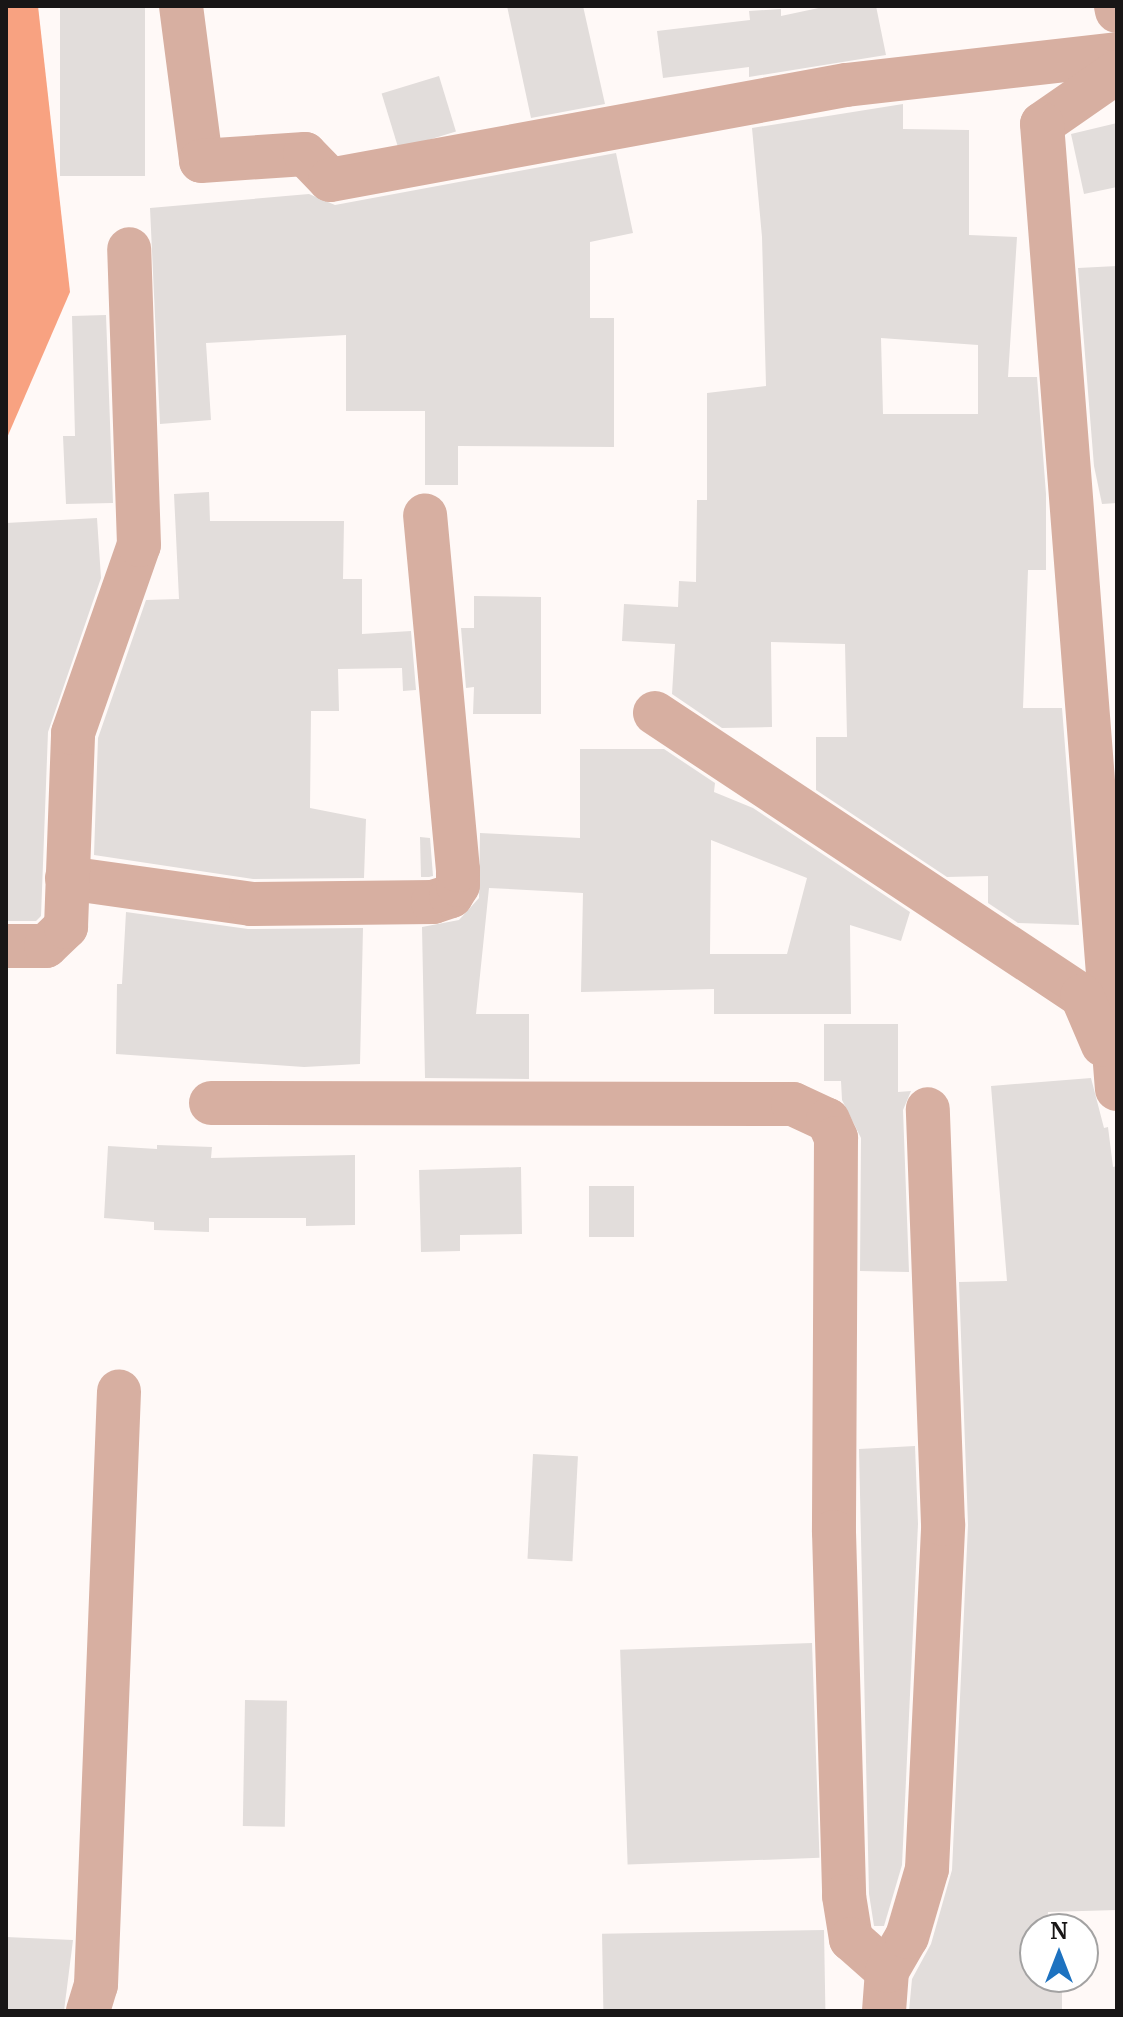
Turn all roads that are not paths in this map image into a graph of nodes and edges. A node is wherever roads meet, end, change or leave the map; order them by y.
1 (181, 6) edge
2 (1117, 54) edge
3 (1117, 72) edge
4 (129, 249) dead end
5 (425, 516) dead end
6 (655, 713) dead end
7 (67, 878) junction
8 (6, 946) edge
9 (1116, 1081) edge
10 (211, 1103) dead end
11 (928, 1109) dead end
12 (119, 1391) dead end
13 (886, 1991) edge
14 (88, 2011) edge

1 - 2 street
3 - 9 street
4 - 7 street
5 - 7 street
6 - 9 street
7 - 8 street
10 - 13 street
11 - 13 street
12 - 14 street

